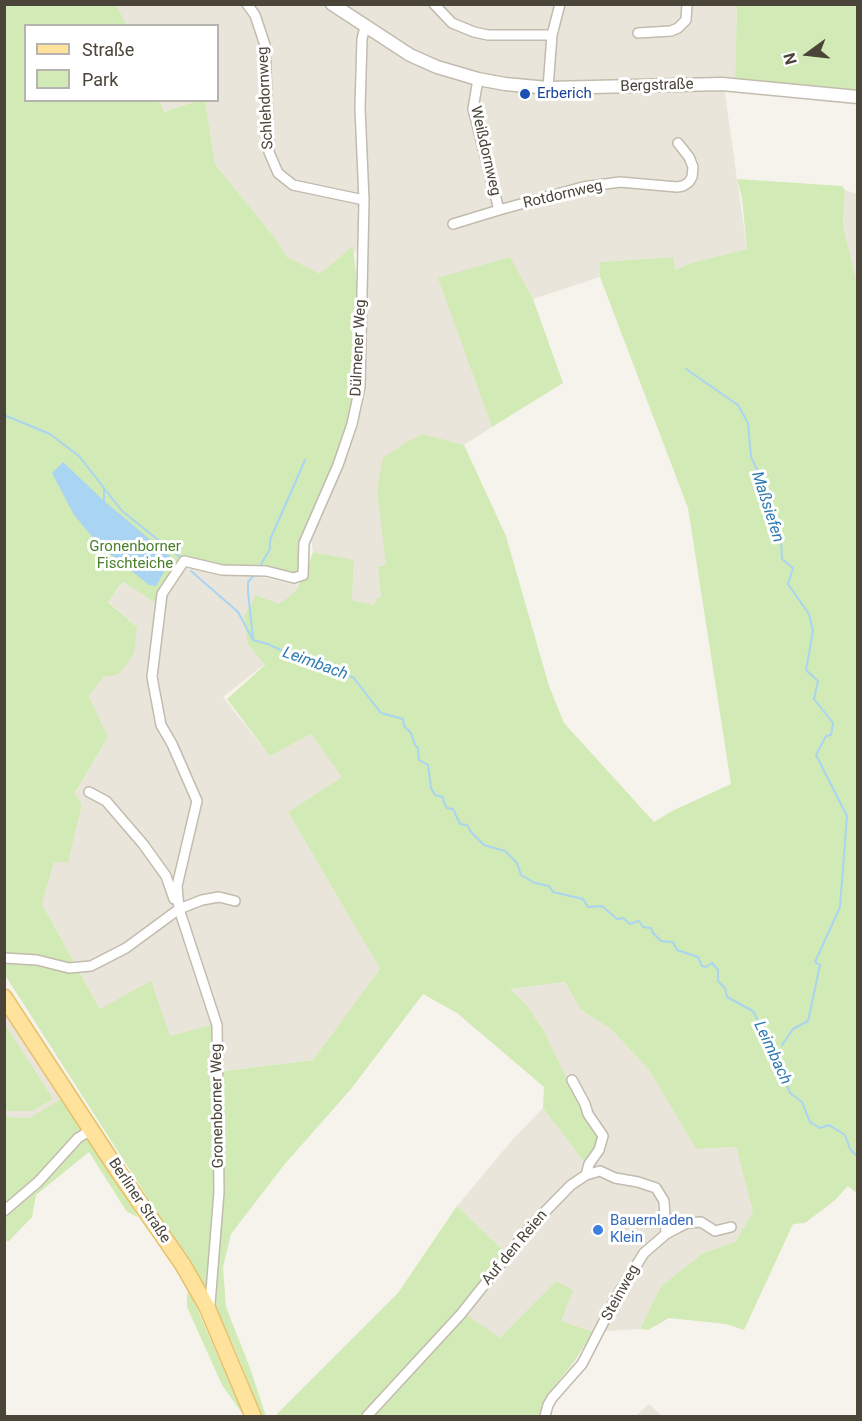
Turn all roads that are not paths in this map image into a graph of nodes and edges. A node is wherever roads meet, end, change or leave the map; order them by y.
1 (247, 4) edge
2 (332, 4) edge
3 (434, 4) edge
4 (560, 4) edge
5 (687, 4) edge
6 (365, 27) junction
7 (638, 33) dead end
8 (552, 35) junction
9 (477, 79) junction
10 (548, 88) junction
11 (858, 97) edge
12 (678, 143) dead end
13 (364, 200) junction
14 (499, 210) junction
15 (453, 224) dead end
16 (186, 562) joint
17 (89, 792) dead end
18 (235, 901) dead end
19 (179, 909) junction
20 (4, 958) edge
21 (4, 997) edge
22 (572, 1080) dead end
23 (91, 1130) junction
24 (586, 1175) junction
25 (4, 1211) edge
26 (731, 1227) dead end
27 (666, 1234) junction
28 (207, 1307) junction
29 (253, 1416) edge
30 (367, 1416) edge
31 (545, 1416) edge

1 - 13 street, Schlehdornweg
2 - 6 street, Bergstraße
3 - 8 street
4 - 8 street
5 - 7 street
6 - 9 street, Bergstraße
6 - 13 street, Dülmener Weg
8 - 10 street
9 - 10 street, Bergstraße
9 - 14 street, Weißdornweg
10 - 11 street, Bergstraße
12 - 14 street, Rotdornweg
13 - 16 street, Dülmener Weg
14 - 15 street, Weißdornweg
16 - 19 street, Gronenborner Weg
17 - 19 street, Gronenborner Weg
18 - 19 street
19 - 20 street
19 - 28 street, Gronenborner Weg
21 - 23 main road, Berliner Straße
22 - 24 street
23 - 25 street
23 - 28 main road, Berliner Straße
24 - 27 street
24 - 30 street, Auf den Reien
26 - 27 street, Steinweg
27 - 31 street, Steinweg
28 - 29 main road, Berliner Straße

